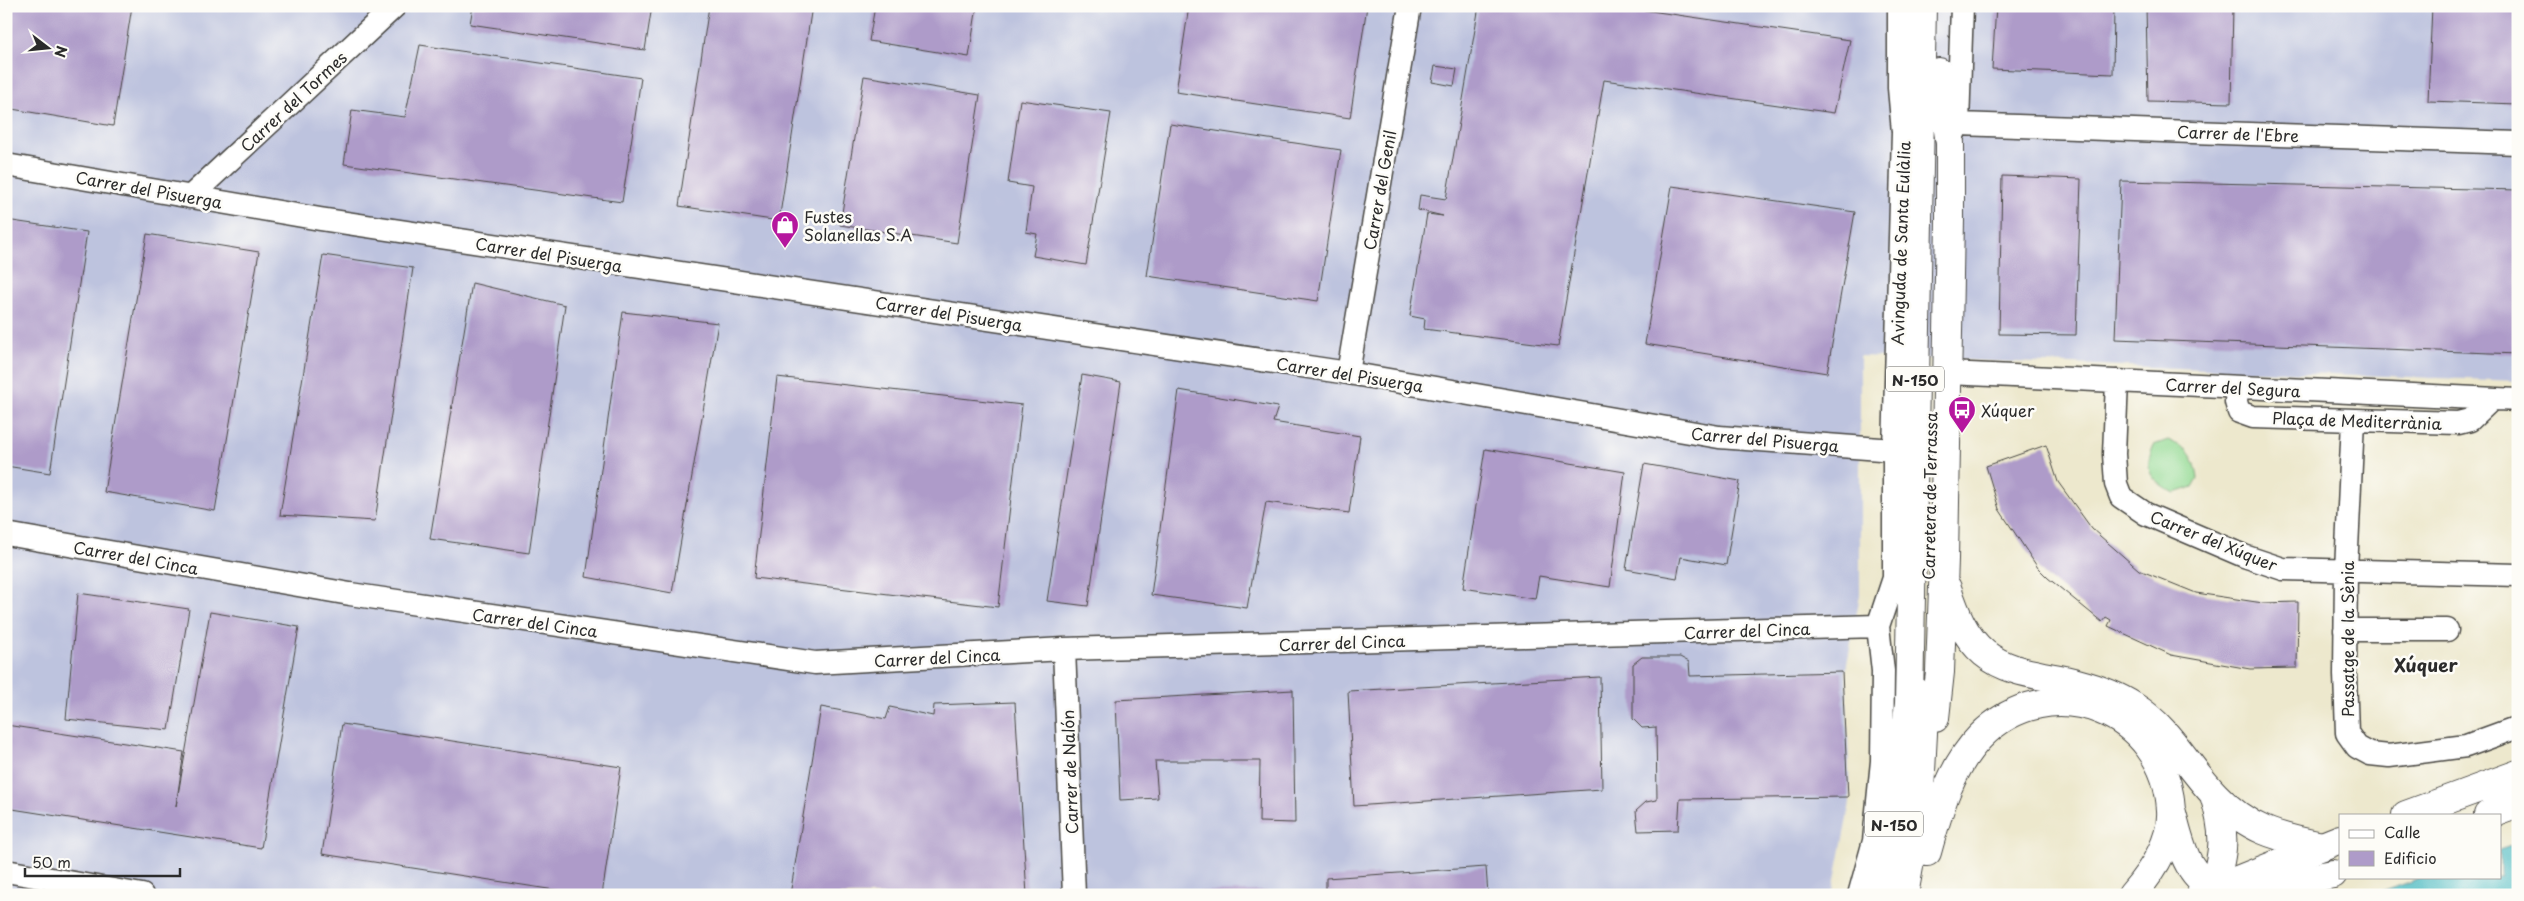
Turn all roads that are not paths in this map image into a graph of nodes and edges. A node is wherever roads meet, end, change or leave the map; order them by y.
1 (395, 6) edge
2 (1410, 6) edge
3 (1962, 6) edge
4 (1921, 7) edge
5 (1939, 72) junction
6 (1954, 134) junction
7 (2518, 143) edge
8 (6, 165) edge
9 (190, 197) junction
10 (1348, 373) junction
11 (1948, 373) junction
12 (2117, 382) junction
13 (2237, 387) junction
14 (2492, 399) junction
15 (2518, 400) edge
16 (2353, 420) junction
17 (1894, 450) junction
18 (6, 534) edge
19 (2346, 570) junction
20 (1943, 575) junction
21 (2518, 575) edge
22 (1894, 578) junction
23 (1878, 626) junction
24 (2345, 630) junction
25 (2447, 630) dead end
26 (1064, 649) junction
27 (2518, 726) edge
28 (1901, 752) junction
29 (2518, 774) edge
30 (1922, 778) junction
31 (2214, 794) junction
32 (2518, 804) edge
33 (2172, 812) junction
34 (2409, 814) edge
35 (2491, 814) edge
36 (2331, 842) edge
37 (6, 871) edge
38 (2337, 873) edge
39 (2212, 893) edge
40 (142, 895) edge
41 (1074, 895) edge
42 (1859, 895) edge
43 (1882, 895) edge
44 (1904, 895) edge
45 (1915, 895) edge
46 (2132, 895) edge
47 (2250, 895) edge
48 (2282, 895) edge

1 - 9 street, Carrer del Tormes
2 - 10 street, Carrer del Genil
3 - 6 street
4 - 5 main road, Carretera de Terrassa / N-150
4 - 17 street, Avinguda de Santa Eulàlia
4 - 28 main road, Carretera de Terrassa / N-150
5 - 6 main road
5 - 30 main road, Carretera de Terrassa / N-150
6 - 7 street, Carrer de l'Ebre
6 - 11 main road
8 - 9 street, Carrer del Pisuerga
9 - 10 street, Carrer del Pisuerga
10 - 17 street, Carrer del Pisuerga
11 - 12 street, Carrer del Segura
11 - 20 main road
12 - 13 street, Carrer del Segura
12 - 19 street, Carrer del Xúquer
13 - 14 street, Carrer del Segura
13 - 16 street, Plaça de Mediterrània
14 - 15 street, Carrer del Segura
14 - 16 street, Plaça de Mediterrània
16 - 19 street, Passatge de la Sènia
17 - 22 street, Avinguda de Santa Eulàlia
18 - 26 street, Carrer del Cinca
19 - 21 street, Carrer del Xúquer
19 - 24 street, Passatge de la Sènia
20 - 30 main road
20 - 31 main road
22 - 23 street, Avinguda de Santa Eulàlia
22 - 28 main road
23 - 26 street, Carrer del Cinca
23 - 42 street, Avinguda de Santa Eulàlia
24 - 25 street
24 - 27 street, Passatge de la Sènia
26 - 41 street, Carrer de Nalón
28 - 43 main road, Carretera de Terrassa / N-150
29 - 34 main road
30 - 44 main road, Carretera de Terrassa / N-150
31 - 36 main road
31 - 39 main road
32 - 35 main road
33 - 39 main road
33 - 45 main road
33 - 46 main road
36 - 39 main road
37 - 40 street
38 - 47 main road
38 - 48 main road

